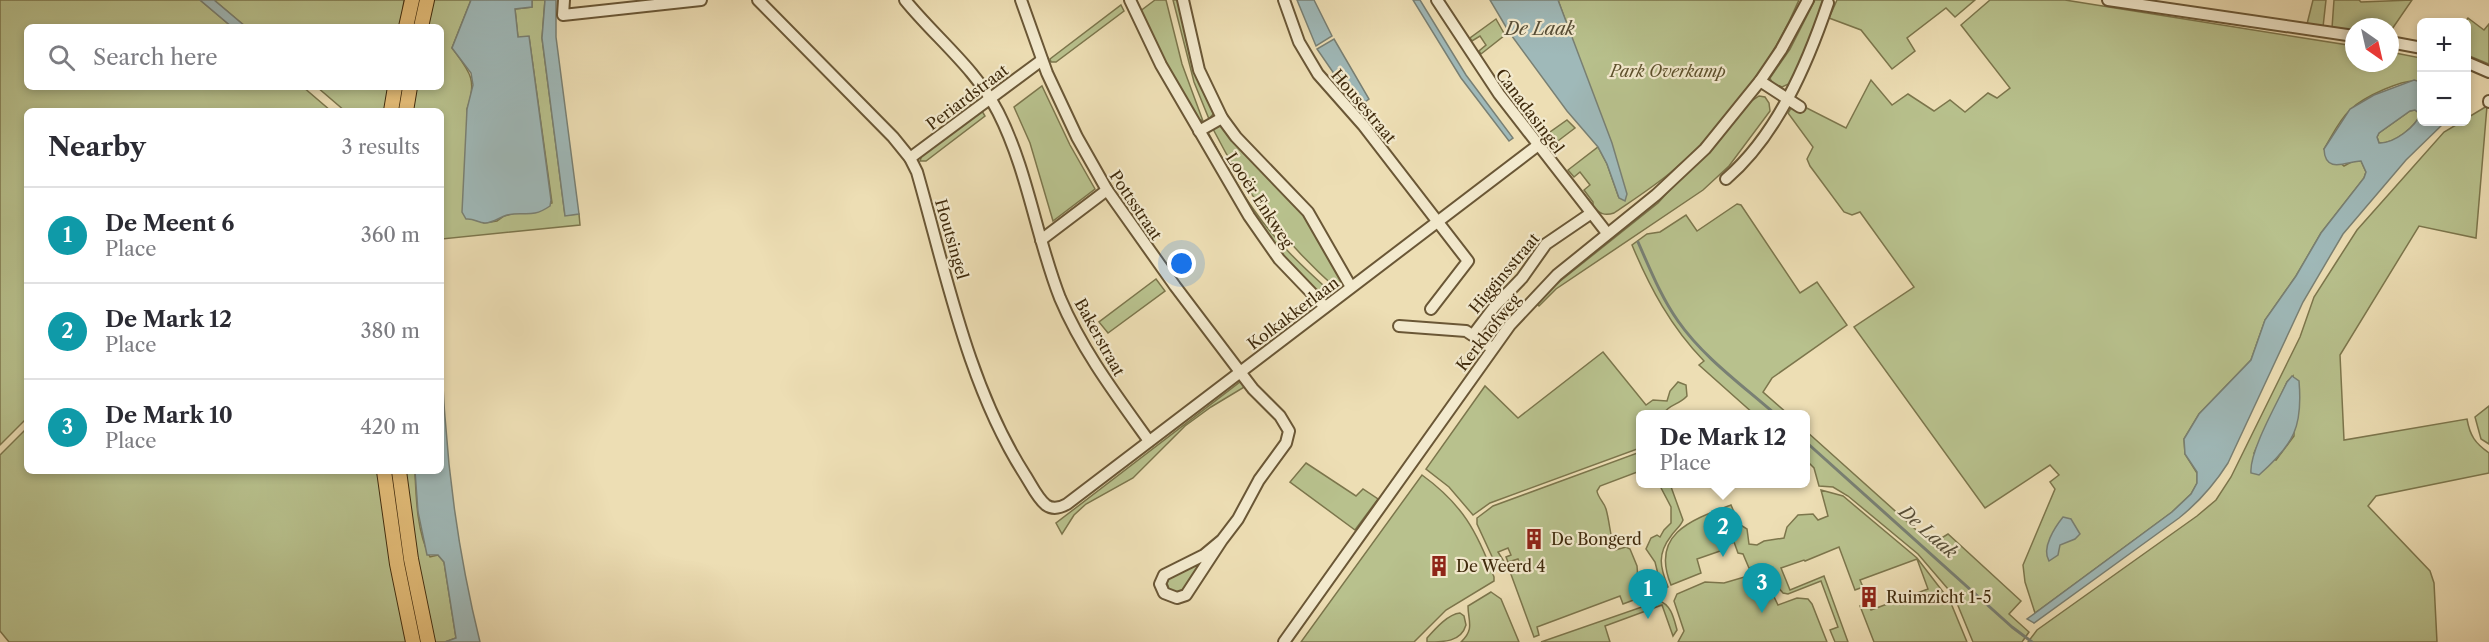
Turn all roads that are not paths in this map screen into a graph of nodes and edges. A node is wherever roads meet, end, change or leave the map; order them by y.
1 (412, 0) edge
2 (427, 0) edge
3 (564, 0) edge
4 (701, 0) edge
5 (758, 0) edge
6 (904, 0) edge
7 (1021, 0) edge
8 (1130, 0) edge
9 (1183, 0) edge
10 (1284, 0) edge
11 (1437, 0) edge
12 (1809, 0) edge
13 (2108, 0) edge
14 (1828, 3) dead end
15 (407, 24) edge
16 (422, 24) edge
17 (2345, 35) edge
18 (2399, 44) edge
19 (2417, 47) edge
20 (1042, 60) junction
21 (2471, 64) edge
22 (2489, 72) edge
23 (1760, 81) junction
24 (394, 90) edge
25 (410, 90) edge
26 (1786, 98) junction
27 (990, 99) junction
28 (1800, 107) dead end
29 (392, 108) edge
30 (406, 108) edge
31 (1222, 118) junction
32 (1199, 131) junction
33 (1537, 146) junction
34 (910, 158) junction
35 (1726, 179) dead end
36 (1107, 190) junction
37 (1590, 214) junction
38 (1437, 222) junction
39 (1607, 233) junction
40 (1041, 240) junction
41 (1351, 287) junction
42 (1325, 307) junction
43 (1431, 309) dead end
44 (1399, 326) dead end
45 (1473, 335) junction
46 (1492, 348) junction
47 (1240, 372) junction
48 (1149, 441) junction
49 (384, 474) edge
50 (399, 474) edge
51 (1067, 504) joint
52 (1222, 540) junction
53 (413, 642) edge
54 (428, 642) edge
55 (1284, 642) edge

1 - 15 main road
2 - 16 main road
3 - 4 street
5 - 34 street, Houtsingel
6 - 27 street, Bakerstraat
7 - 20 street, Pottsstraat
8 - 32 street, Looër Enkweg
9 - 31 street, Looër Enkweg
10 - 38 street, Housestraat
11 - 33 street, Canadasingel
12 - 23 street, Kerkhofweg
13 - 17 street
14 - 26 street
18 - 19 street
20 - 27 street, Periardstraat
20 - 36 street, Pottsstraat
21 - 22 street
23 - 26 street
23 - 39 street, Kerkhofweg
24 - 29 main road
25 - 30 main road
26 - 28 street
26 - 35 street
27 - 34 street, Periardstraat
27 - 40 street, Bakerstraat
31 - 32 street
31 - 41 street, Looër Enkweg
32 - 42 street, Looër Enkweg
33 - 37 street, Canadasingel
33 - 38 street, Kolkakkerlaan
34 - 51 street, Houtsingel
36 - 40 street
36 - 47 street, Pottsstraat
37 - 39 street, Canadasingel
37 - 45 street, Higginsstraat
38 - 41 street, Kolkakkerlaan
38 - 43 street, Housestraat
39 - 46 street, Kerkhofweg
40 - 48 street, Bakerstraat
41 - 42 street, Kolkakkerlaan
42 - 47 street, Kolkakkerlaan
44 - 45 street
45 - 46 street
46 - 55 street, Kerkhofweg
47 - 48 street, Kolkakkerlaan
47 - 52 street, Pottsstraat
48 - 51 street, Kolkakkerlaan
49 - 53 main road
50 - 54 main road
52 - 52 street

